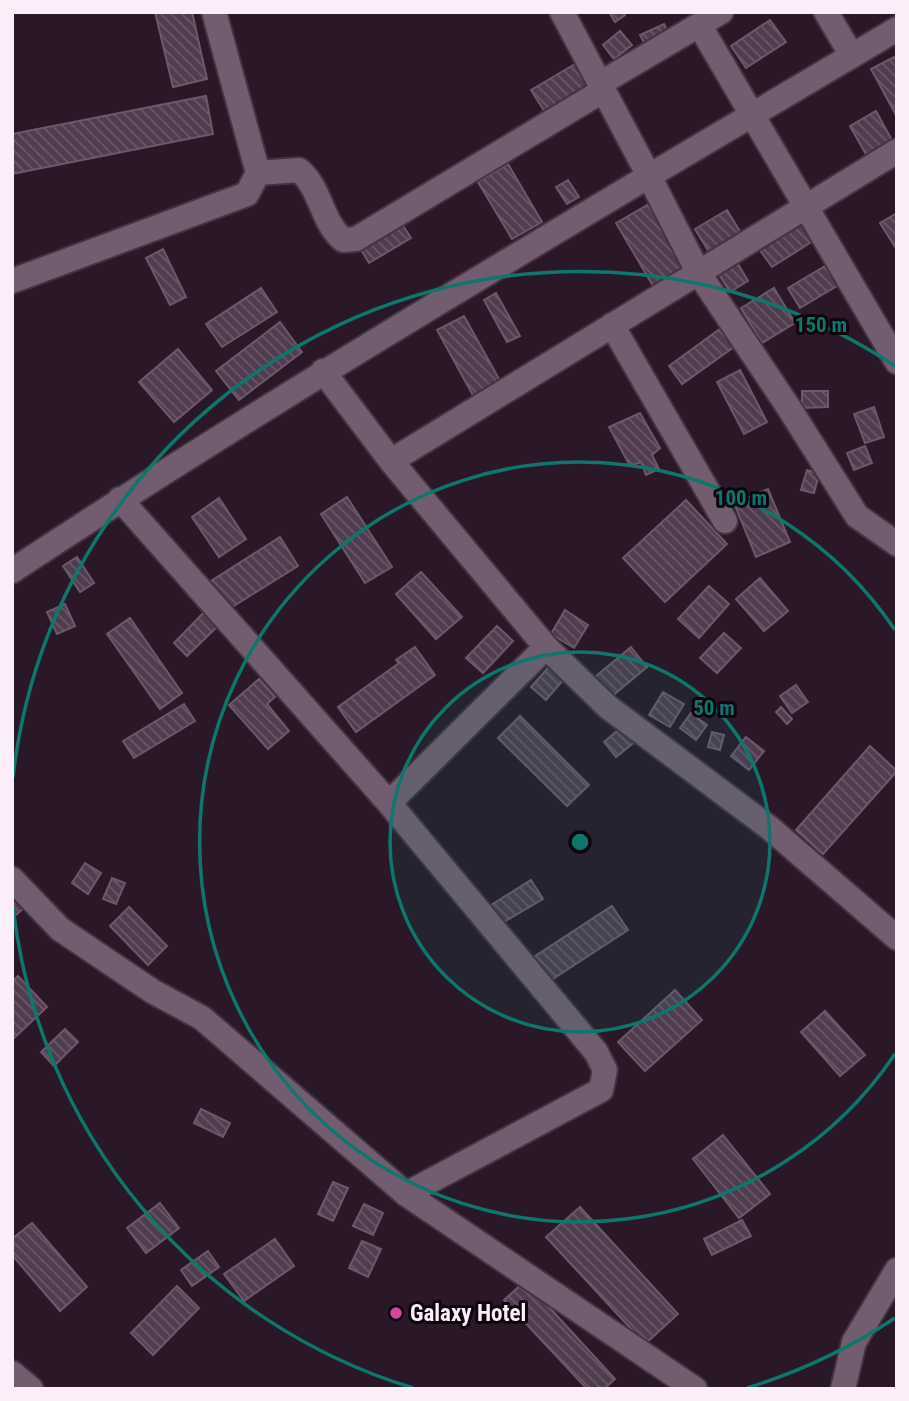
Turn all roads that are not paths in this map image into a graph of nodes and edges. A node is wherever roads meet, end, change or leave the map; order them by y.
1 (214, 12) edge
2 (562, 12) edge
3 (721, 12) edge
4 (826, 12) edge
5 (700, 26) junction
6 (897, 29) edge
7 (852, 56) junction
8 (602, 86) junction
9 (751, 115) junction
10 (897, 151) edge
11 (258, 173) junction
12 (649, 176) junction
13 (806, 206) junction
14 (698, 272) junction
15 (12, 281) edge
16 (612, 325) junction
17 (897, 362) edge
18 (323, 372) junction
19 (391, 461) junction
20 (120, 499) junction
21 (725, 521) dead end
22 (897, 544) edge
23 (12, 571) edge
24 (546, 647) junction
25 (389, 803) junction
26 (12, 879) edge
27 (897, 938) edge
28 (406, 1194) junction
29 (897, 1270) edge
30 (12, 1373) edge
31 (31, 1389) edge
32 (695, 1389) edge
33 (843, 1389) edge

1 - 11 street
2 - 8 street
3 - 5 street
4 - 7 street
5 - 8 street
5 - 9 street
6 - 7 street
7 - 9 street
8 - 11 street
8 - 12 street
9 - 12 street
9 - 13 street
10 - 13 street
11 - 15 street
12 - 14 street
12 - 18 street
13 - 14 street
13 - 17 street
14 - 16 street
14 - 22 street
16 - 19 street
16 - 21 street
18 - 19 street
18 - 20 street
19 - 24 street
20 - 23 street
20 - 25 street
24 - 25 street
24 - 27 street
25 - 28 street
26 - 28 street
28 - 32 street
29 - 33 street
30 - 31 street

